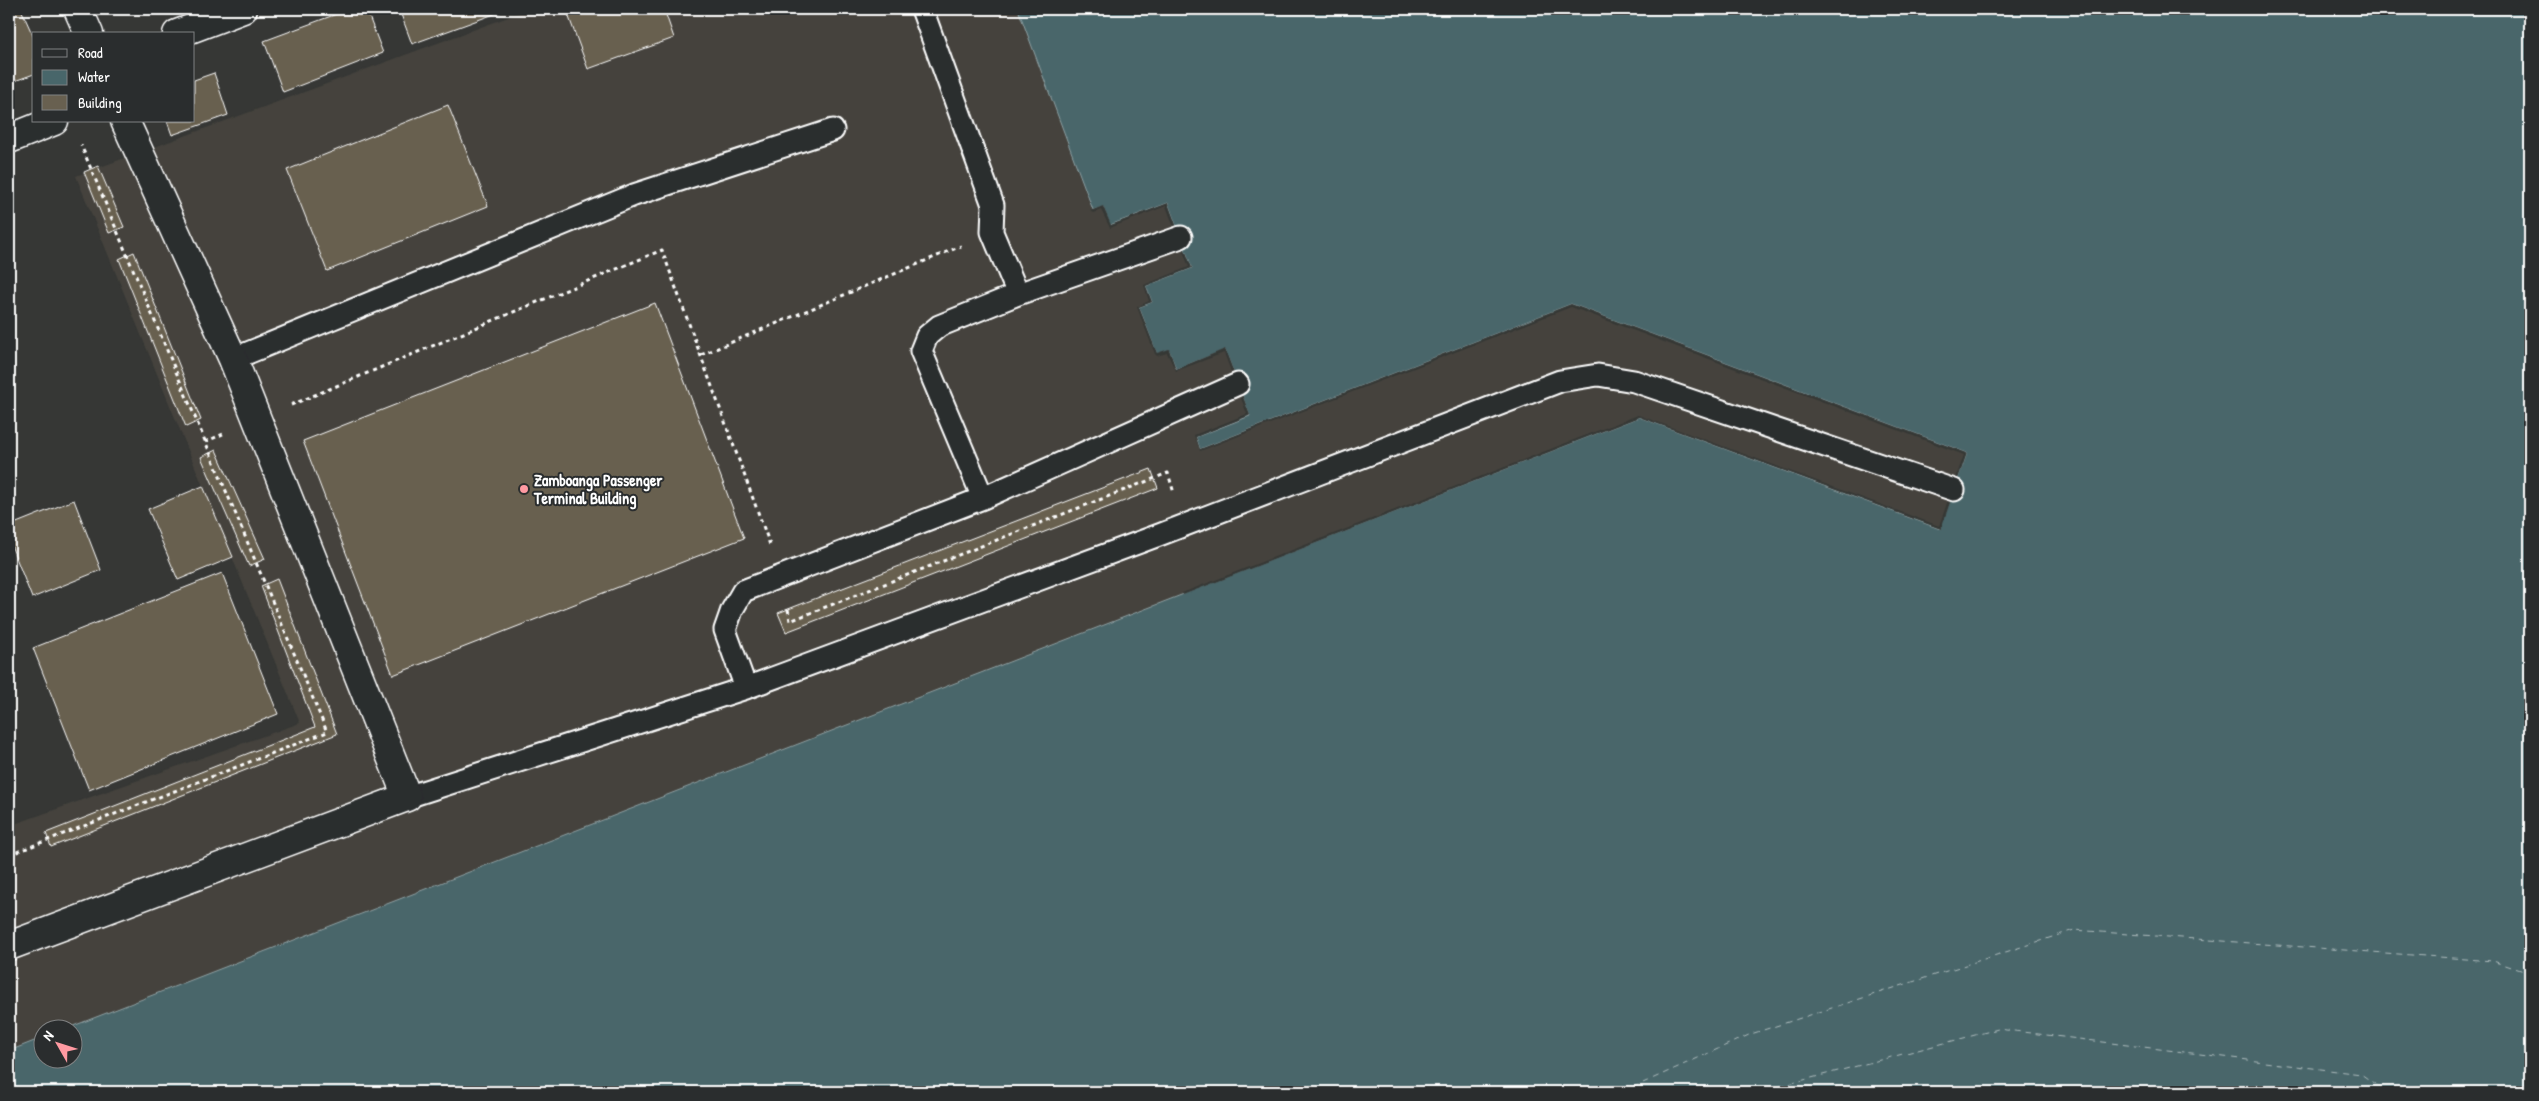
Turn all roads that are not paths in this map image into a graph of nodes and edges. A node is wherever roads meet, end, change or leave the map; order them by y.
1 (78, 9) edge
2 (242, 9) edge
3 (922, 9) edge
4 (88, 32) edge
5 (182, 32) edge
6 (51, 122) edge
7 (125, 122) edge
8 (833, 130) dead end
9 (9, 138) edge
10 (1180, 237) dead end
11 (1018, 294) junction
12 (233, 359) junction
13 (1238, 384) dead end
14 (1954, 490) dead end
15 (983, 498) junction
16 (746, 688) junction
17 (406, 797) junction
18 (9, 946) edge

1 - 4 street
2 - 5 street
3 - 11 lane
6 - 9 street
7 - 12 street
8 - 12 lane
10 - 11 lane
11 - 15 lane
12 - 17 street
13 - 15 lane
14 - 16 lane
15 - 16 lane
16 - 17 lane
17 - 18 street

